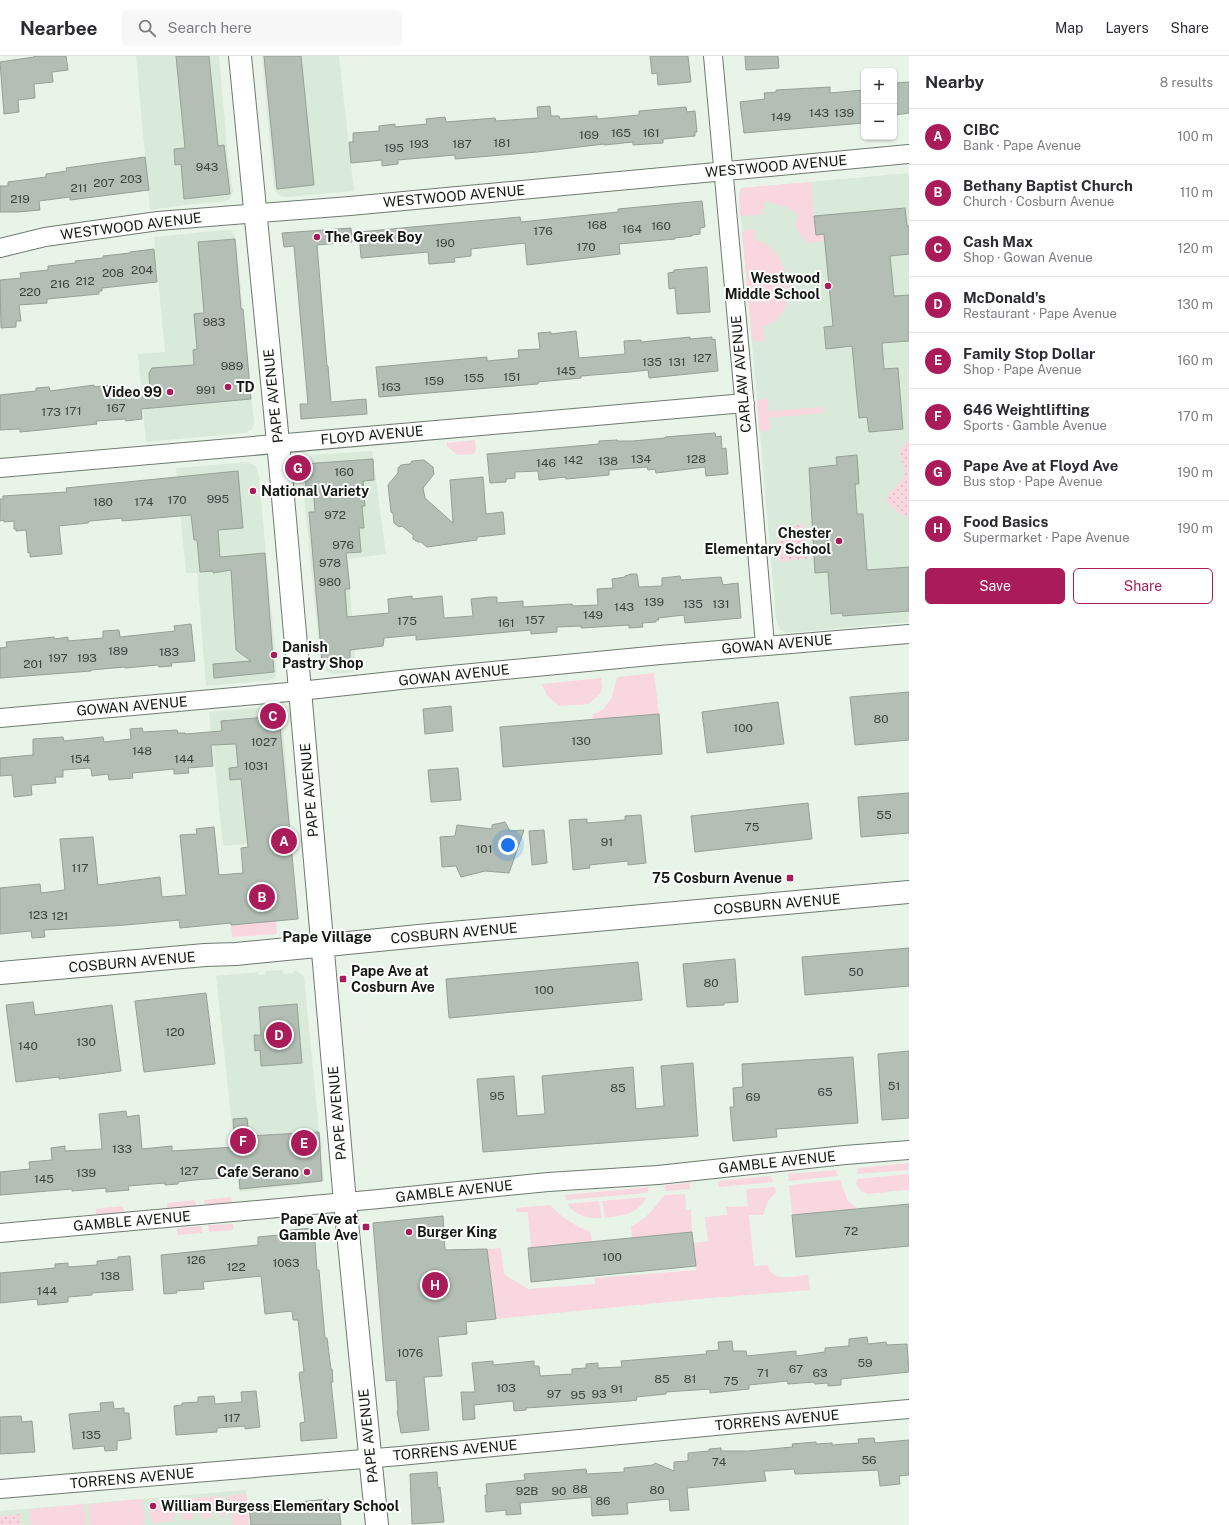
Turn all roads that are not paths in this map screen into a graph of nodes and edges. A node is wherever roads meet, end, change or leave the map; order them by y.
1 (240, 56) edge
2 (712, 56) edge
3 (909, 154) edge
4 (723, 171) junction
5 (255, 212) junction
6 (0, 248) edge
7 (745, 403) junction
8 (278, 444) junction
9 (0, 468) edge
10 (909, 634) edge
11 (765, 645) junction
12 (300, 691) junction
13 (0, 718) edge
14 (909, 892) edge
15 (323, 945) junction
16 (0, 974) edge
17 (909, 1150) edge
18 (345, 1202) junction
19 (0, 1233) edge
20 (909, 1409) edge
21 (371, 1458) junction
22 (0, 1489) edge
23 (377, 1525) edge

1 - 5 main road, PAPE AVENUE
2 - 4 street, CARLAW AVENUE
3 - 4 street, WESTWOOD AVENUE
4 - 5 street, WESTWOOD AVENUE
4 - 7 street, CARLAW AVENUE
5 - 6 street, WESTWOOD AVENUE
5 - 8 main road, PAPE AVENUE
7 - 8 street, FLOYD AVENUE
7 - 11 street, CARLAW AVENUE
8 - 9 street, FLOYD AVENUE
8 - 12 main road, PAPE AVENUE
10 - 11 street, GOWAN AVENUE
11 - 12 street, GOWAN AVENUE
12 - 13 street, GOWAN AVENUE
12 - 15 main road, PAPE AVENUE
14 - 15 main road, COSBURN AVENUE
15 - 16 main road, COSBURN AVENUE
15 - 18 main road, PAPE AVENUE
17 - 18 street, GAMBLE AVENUE
18 - 19 street, GAMBLE AVENUE
18 - 21 main road, PAPE AVENUE
20 - 21 street, TORRENS AVENUE
21 - 22 street, TORRENS AVENUE
21 - 23 main road, PAPE AVENUE

